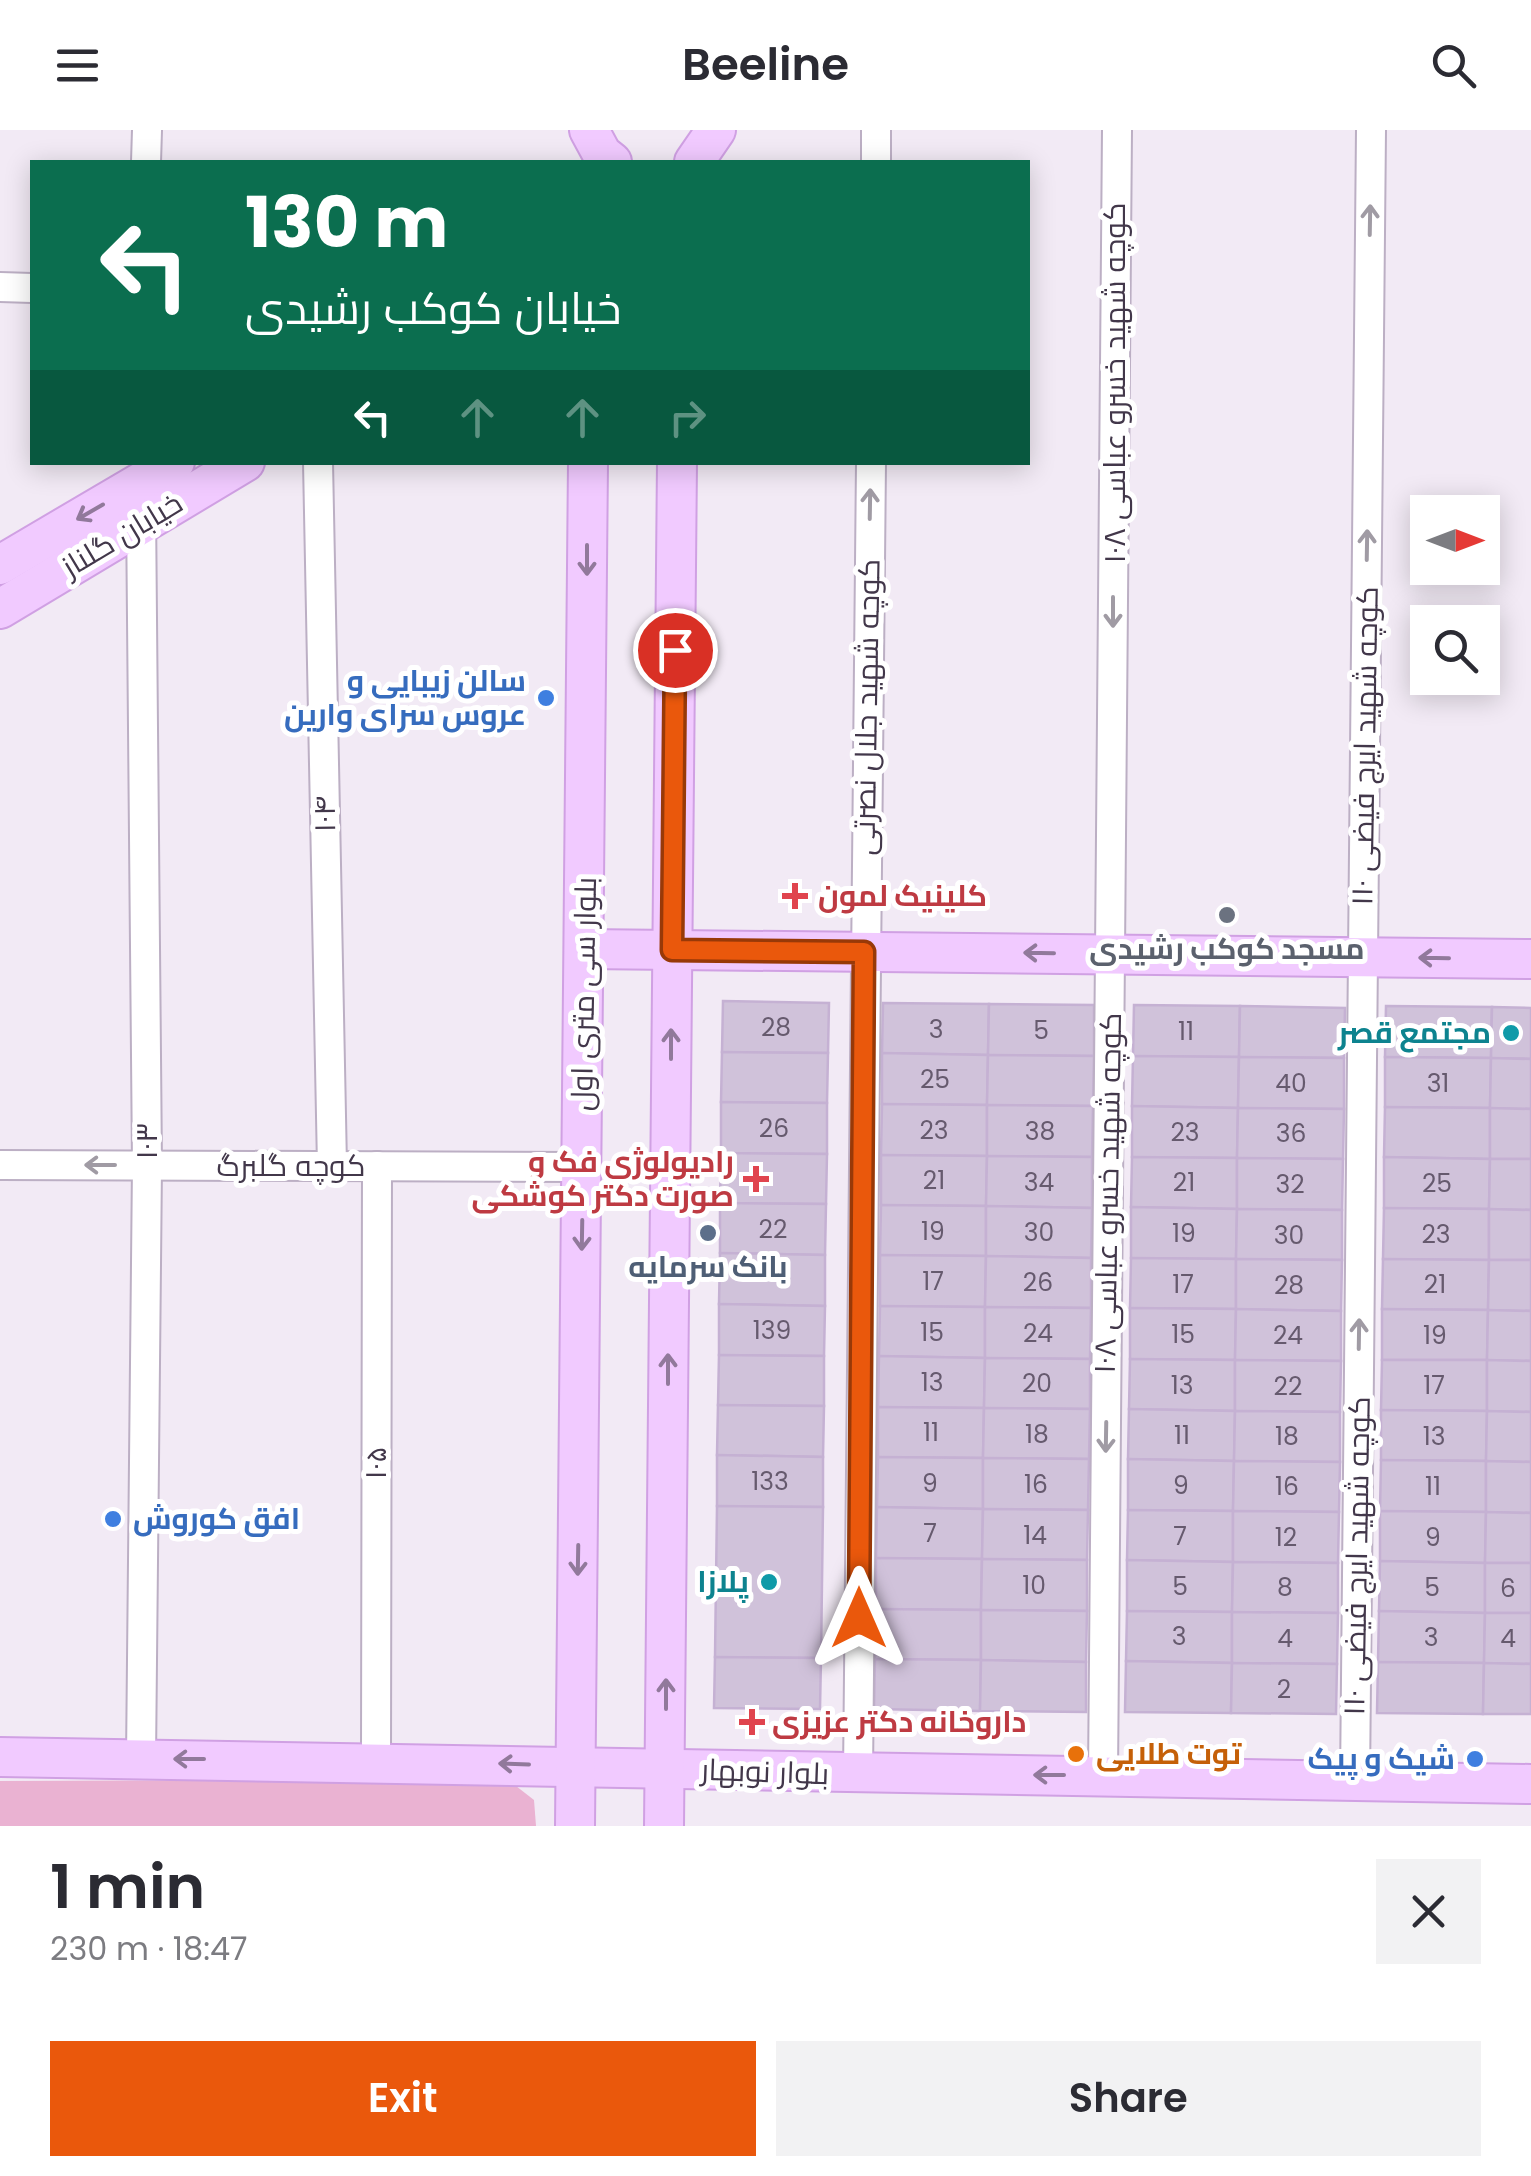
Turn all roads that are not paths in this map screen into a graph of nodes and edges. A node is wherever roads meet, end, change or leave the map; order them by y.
1 (147, 130) edge
2 (716, 130) edge
3 (876, 130) edge
4 (1117, 130) edge
5 (1371, 130) edge
6 (146, 160) edge
7 (695, 160) edge
8 (876, 160) edge
9 (0, 287) edge
10 (30, 288) edge
11 (165, 465) edge
12 (240, 465) edge
13 (318, 465) edge
14 (588, 465) edge
15 (677, 465) edge
16 (871, 465) edge
17 (140, 473) edge
18 (142, 522) junction
19 (0, 565) edge
20 (0, 609) edge
21 (584, 948) junction
22 (672, 950) junction
23 (864, 952) junction
24 (1111, 954) junction
25 (1363, 957) junction
26 (1531, 959) edge
27 (0, 1165) edge
28 (147, 1165) junction
29 (332, 1166) junction
30 (377, 1166) junction
31 (582, 1167) junction
32 (0, 1757) edge
33 (141, 1759) junction
34 (376, 1760) junction
35 (576, 1766) junction
36 (665, 1769) junction
37 (858, 1775) junction
38 (1103, 1776) junction
39 (1355, 1782) junction
40 (1531, 1784) edge
41 (575, 1826) edge
42 (664, 1826) edge

1 - 6 street
2 - 7 main road
3 - 8 street
4 -> 24 street, کوچه شهید خسرو عباسی ۱۰۸
25 -> 5 street, کوچه شهید ایرج فیضی ۱۱۰
9 - 10 street
11 - 17 main road, خیابان گلناز
12 - 18 main road, خیابان گلناز
13 - 29 street, ۱۰۴
14 -> 21 main road, بلوار سی متری اول
15 - 22 main road
23 -> 16 street, کوچه شهید جلال نصرتی
17 - 18 street, ۱۰۳
17 -> 19 main road, خیابان گلناز
18 - 20 main road, خیابان گلناز
18 - 28 street, ۱۰۳
21 - 22 main road
21 - 31 main road, بلوار سی متری اول
22 - 23 main road
36 -> 22 main road
24 -> 23 main road
23 - 37 street, کوچه شهید جلال نصرتی
24 - 25 main road
24 -> 38 street, کوچه شهید خسرو عباسی ۱۰۸
26 -> 25 main road
39 -> 25 street, کوچه شهید ایرج فیضی ۱۱۰
28 -> 27 street, کوچه گلبرگ
28 - 29 street, کوچه گلبرگ
28 - 33 street, ۱۰۳
29 - 30 street, کوچه گلبرگ
30 - 31 street, کوچه گلبرگ
30 - 34 street, ۱۰۵
31 -> 35 main road, بلوار سی متری اول
32 - 33 main road, بلوار نوبهار
34 -> 33 main road, بلوار نوبهار
35 -> 34 main road, بلوار نوبهار
35 - 36 main road, بلوار نوبهار
35 - 41 main road, بلوار سی متری اول
36 - 37 main road, بلوار نوبهار
36 - 42 main road
38 -> 37 main road, بلوار نوبهار
38 - 39 main road, بلوار نوبهار
39 - 40 main road, بلوار نوبهار

